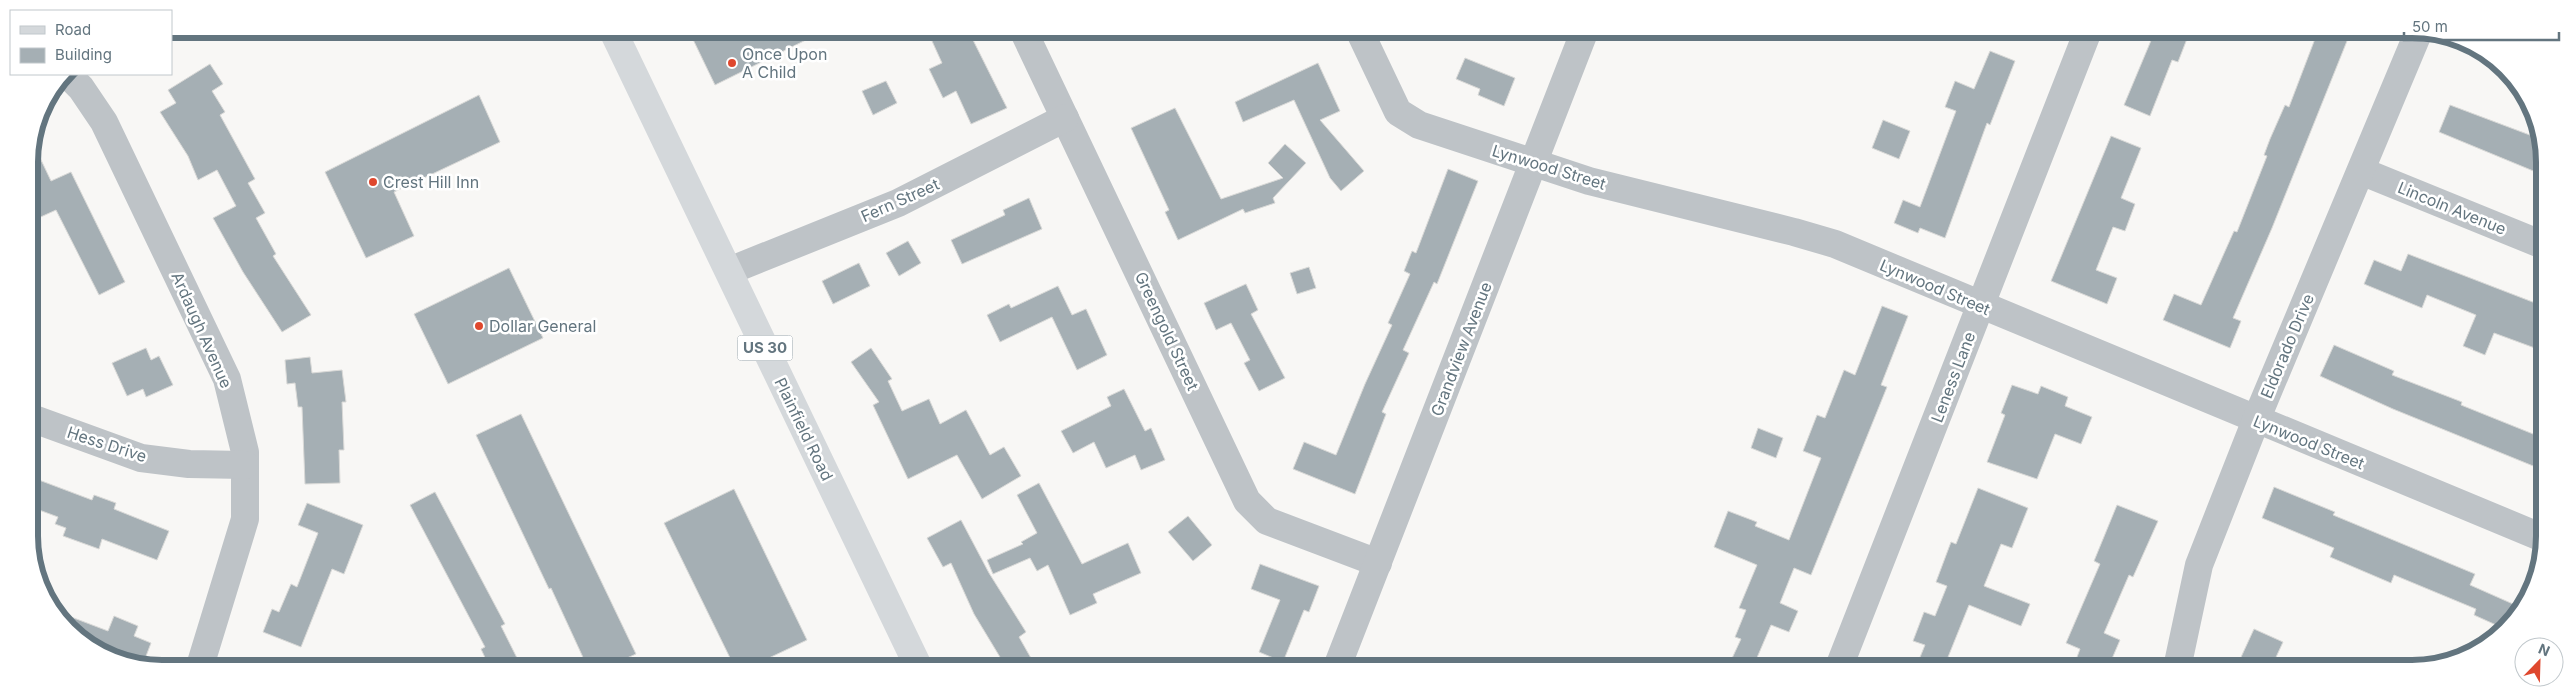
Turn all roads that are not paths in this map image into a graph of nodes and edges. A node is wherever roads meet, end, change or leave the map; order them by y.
1 (616, 38) edge
2 (1027, 38) edge
3 (1363, 38) edge
4 (1582, 38) edge
5 (2085, 38) edge
6 (2416, 38) edge
7 (70, 78) edge
8 (1066, 118) junction
9 (1534, 162) junction
10 (2361, 171) junction
11 (2536, 242) edge
12 (729, 272) junction
13 (1981, 306) junction
14 (2256, 420) junction
15 (38, 421) edge
16 (245, 464) junction
17 (2536, 535) edge
18 (1378, 563) junction
19 (1340, 659) edge
20 (1843, 659) edge
21 (2179, 659) edge
22 (202, 660) edge
23 (915, 660) edge

1 - 12 main road, Plainfield Road / US 30
2 - 8 street, Greengold Street
3 - 9 street, Lynwood Street
4 - 9 street, Grandview Avenue
5 - 13 street, Leness Lane
6 - 10 street, Eldorado Drive
7 - 16 street, Ardaugh Avenue
8 - 12 street, Fern Street
8 - 18 street, Greengold Street
9 - 13 street, Lynwood Street
9 - 18 street, Grandview Avenue
10 - 11 street, Lincoln Avenue
10 - 14 street, Eldorado Drive
12 - 23 main road, Plainfield Road / US 30
13 - 14 street, Lynwood Street
13 - 20 street, Leness Lane
14 - 17 street, Lynwood Street
14 - 21 street, Eldorado Drive
15 - 16 street, Hess Drive
16 - 22 street, Ardaugh Avenue
18 - 19 street, Grandview Avenue

